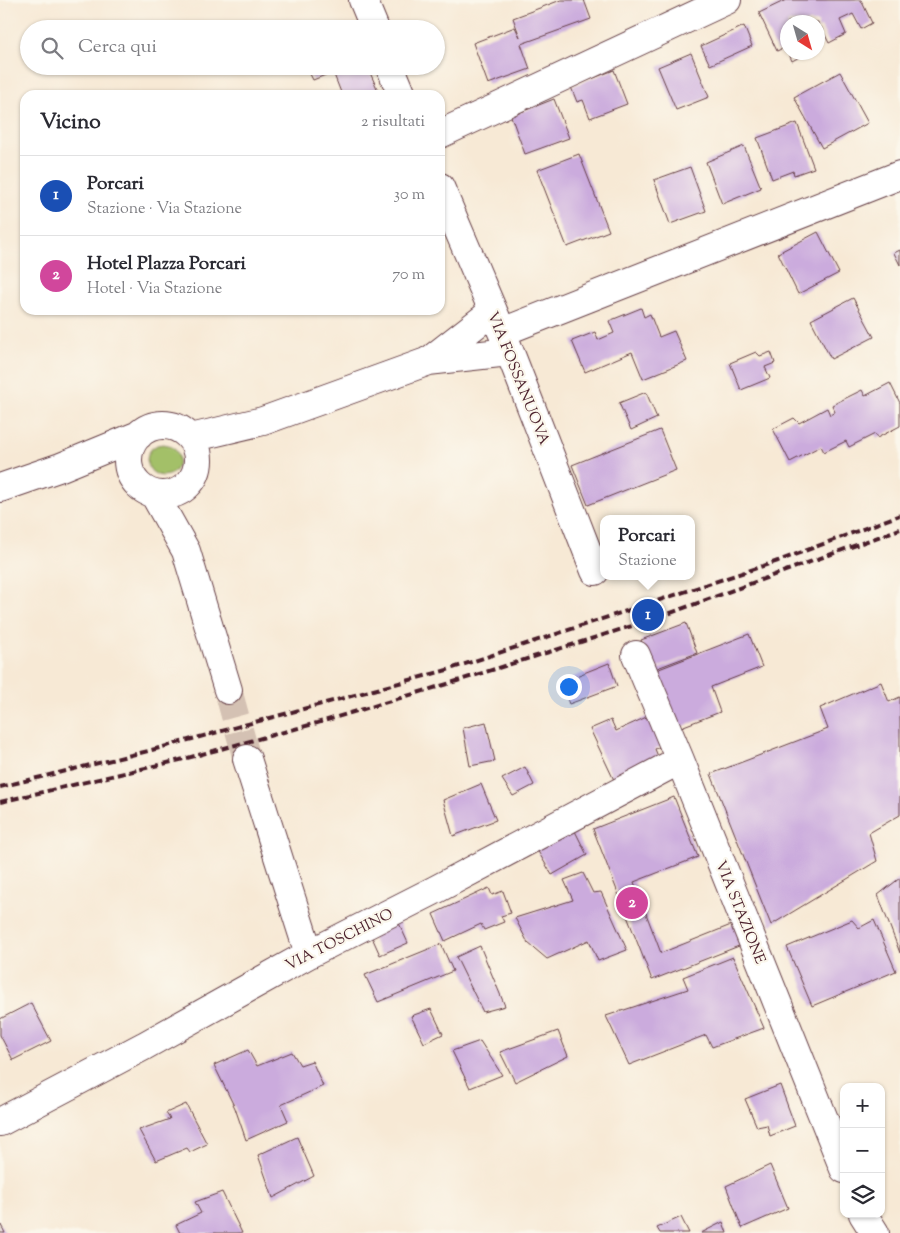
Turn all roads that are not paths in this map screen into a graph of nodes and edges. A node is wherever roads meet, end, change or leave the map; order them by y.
1 (363, 0) edge
2 (727, 0) edge
3 (371, 20) edge
4 (394, 75) edge
5 (400, 90) edge
6 (445, 132) edge
7 (900, 175) edge
8 (445, 200) edge
9 (501, 332) junction
10 (427, 362) junction
11 (263, 420) junction
12 (139, 435) junction
13 (191, 438) junction
14 (60, 467) junction
15 (128, 467) junction
16 (195, 473) junction
17 (0, 488) edge
18 (154, 494) junction
19 (186, 551) junction
20 (596, 571) dead end
21 (636, 655) dead end
22 (228, 690) tunnel mouth
23 (247, 759) tunnel mouth
24 (680, 760) junction
25 (309, 954) junction
26 (0, 1122) edge
27 (840, 1159) edge
28 (863, 1218) edge
29 (865, 1218) edge
30 (865, 1233) edge
31 (875, 1233) edge

1 - 3 street
2 - 6 street
4 - 5 street
7 - 9 street
8 - 9 street, VIA FOSSANUOVA
9 - 10 street
9 - 10 street
9 - 20 street, VIA FOSSANUOVA
10 - 11 street
11 - 13 street
11 - 16 street
12 - 13 street
12 - 14 street
12 - 15 street
13 - 16 street
14 - 15 street
14 - 17 street
15 - 18 street
16 - 18 street
16 - 19 street
18 - 19 street
19 - 22 street
21 - 24 street, VIA STAZIONE
23 - 25 street
24 - 25 street, VIA TOSCHINO
24 - 27 street, VIA STAZIONE
25 - 26 street, VIA TOSCHINO
28 - 30 street
29 - 31 street

